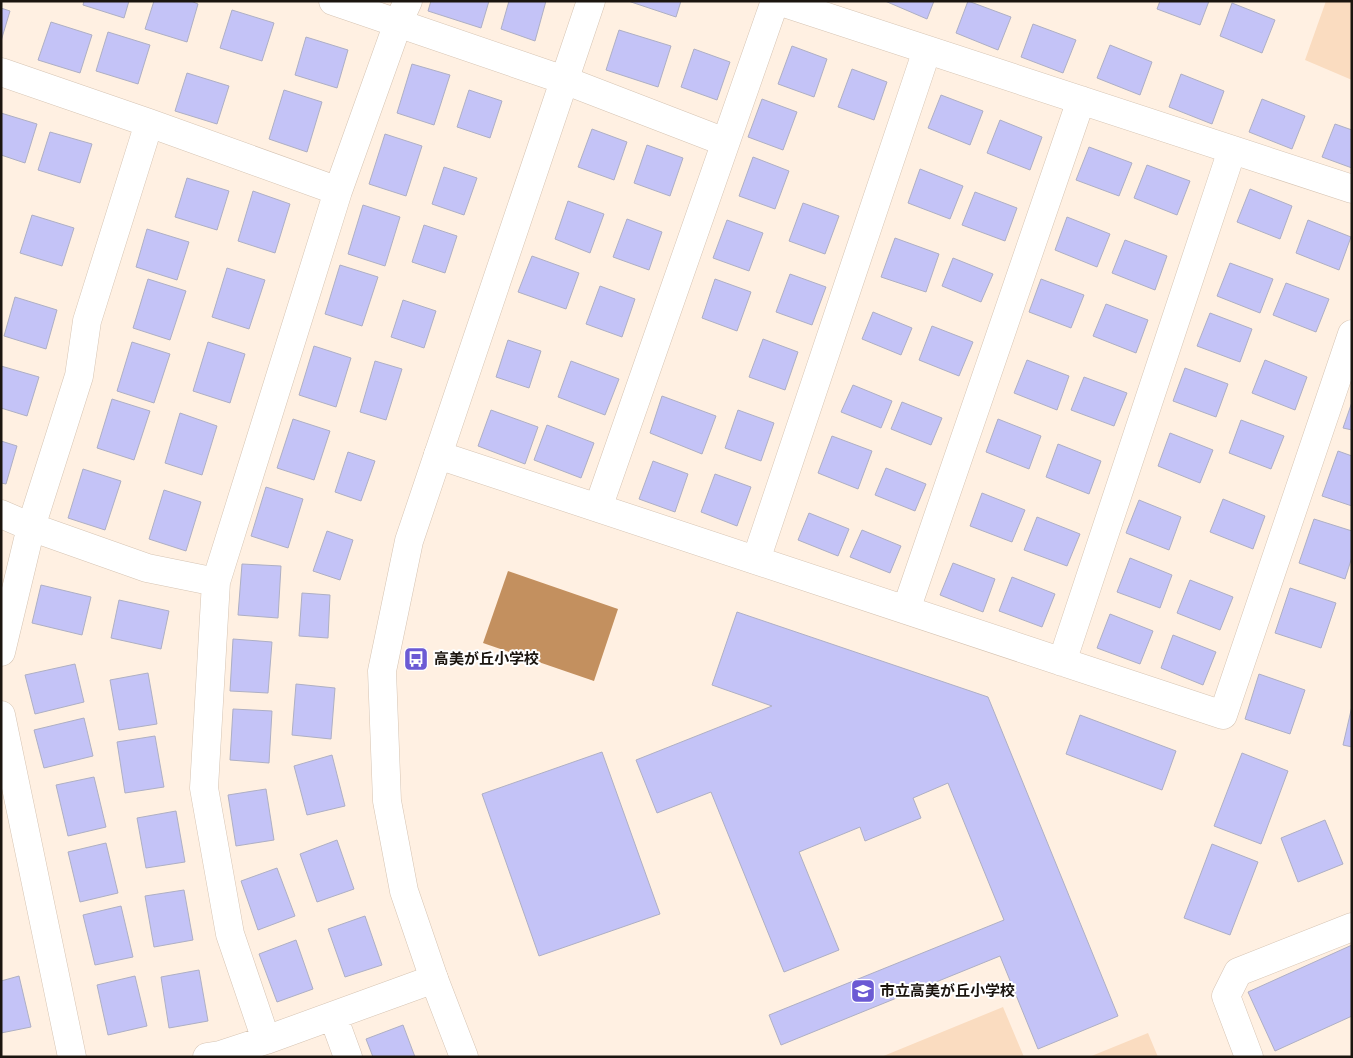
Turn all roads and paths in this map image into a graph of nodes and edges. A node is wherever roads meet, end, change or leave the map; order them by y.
1 (333, 1) edge
2 (591, 1) edge
3 (776, 1) edge
4 (403, 12) edge
5 (928, 50) junction
6 (1, 72) edge
7 (564, 80) junction
8 (1080, 100) junction
9 (149, 123) junction
10 (725, 142) junction
11 (1232, 150) junction
12 (1352, 189) edge
13 (338, 191) junction
14 (1352, 334) edge
15 (438, 455) junction
16 (598, 508) junction
17 (1, 514) edge
18 (31, 527) junction
19 (756, 560) junction
20 (216, 582) junction
21 (906, 610) junction
22 (1, 652) edge
23 (1062, 662) junction
24 (1, 715) edge
25 (1352, 927) edge
26 (434, 979) junction
27 (333, 1016) junction
28 (266, 1040) junction
29 (72, 1057) edge
30 (206, 1057) edge
31 (348, 1057) edge
32 (464, 1057) edge
33 (1249, 1057) edge

1 - 4 street
2 - 7 street
3 - 5 street
3 - 10 street
4 - 7 street
4 - 13 street
5 - 8 street
5 - 19 street
6 - 9 street
7 - 10 street
7 - 15 street
8 - 11 street
8 - 21 street
9 - 13 street
9 - 18 street
10 - 16 street
11 - 12 street
11 - 23 street
13 - 20 street
14 - 23 street
15 - 16 street
15 - 26 street
16 - 19 street
17 - 18 street
18 - 20 street
18 - 22 street
19 - 21 street
20 - 28 street
21 - 23 street
24 - 29 street
25 - 33 street
26 - 27 street
26 - 32 street
27 - 28 street
27 - 31 street
28 - 30 street

